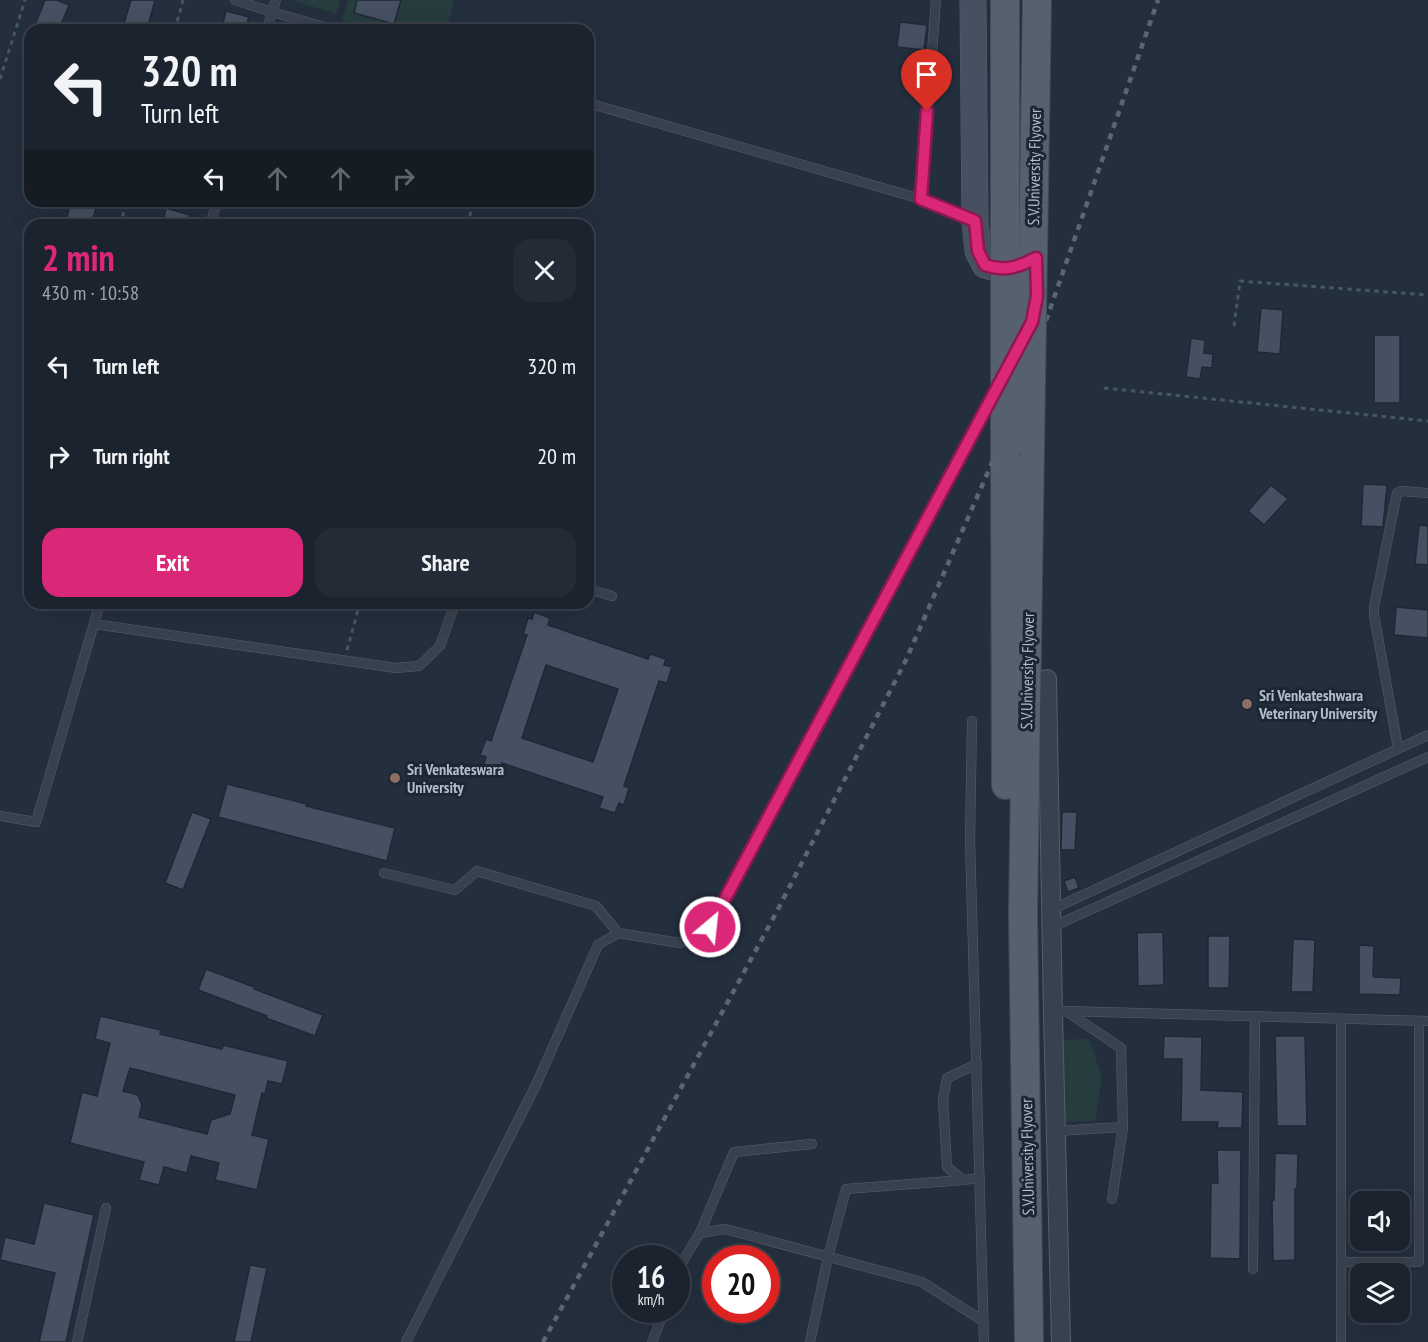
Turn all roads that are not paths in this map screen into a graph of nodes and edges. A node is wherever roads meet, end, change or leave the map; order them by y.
1 (235, 0) edge
2 (276, 0) edge
3 (936, 0) edge
4 (973, 0) edge
5 (1005, 0) edge
6 (1037, 0) edge
7 (1050, 0) edge
8 (272, 12) junction
9 (269, 24) edge
10 (314, 24) edge
11 (594, 105) edge
12 (921, 199) junction
13 (975, 221) junction
14 (1036, 258) junction
15 (1021, 343) dead end
16 (1016, 353) dead end
17 (1428, 493) edge
18 (594, 591) edge
19 (612, 596) dead end
20 (98, 609) edge
21 (452, 609) edge
22 (94, 624) junction
23 (1047, 679) dead end
24 (972, 721) dead end
25 (1428, 735) edge
26 (1398, 748) junction
27 (1428, 757) edge
28 (0, 816) edge
29 (384, 873) dead end
30 (1052, 918) junction
31 (618, 933) junction
32 (1059, 1012) junction
33 (1255, 1016) junction
34 (1341, 1018) junction
35 (1424, 1021) edge
36 (977, 1064) junction
37 (1123, 1127) junction
38 (1056, 1131) junction
39 (812, 1144) dead end
40 (980, 1178) junction
41 (963, 1180) junction
42 (1112, 1199) dead end
43 (106, 1208) dead end
44 (700, 1233) junction
45 (690, 1249) edge
46 (828, 1257) junction
47 (1341, 1262) junction
48 (1424, 1262) edge
49 (1253, 1269) dead end
50 (983, 1321) junction
51 (660, 1323) edge
52 (76, 1342) edge
53 (406, 1342) edge
54 (652, 1342) edge
55 (810, 1342) edge
56 (984, 1342) edge
57 (1010, 1342) edge
58 (1029, 1342) edge
59 (1061, 1342) edge
60 (1341, 1342) edge

1 - 8 lane
2 - 8 lane
3 - 12 lane
4 - 13 street
5 - 57 main road, S.V.University Flyover, bridge
6 - 58 main road, S.V.University Flyover, bridge
7 - 14 street
8 - 9 lane
8 - 10 lane
11 - 12 lane
12 - 13 lane
13 - 14 street
14 - 15 lane
16 - 31 lane
17 - 26 lane
18 - 19 lane
20 - 22 lane
21 - 22 lane
22 - 28 lane
23 - 30 street
24 - 36 lane
25 - 26 lane
26 - 30 lane
27 - 30 lane
29 - 31 lane
30 - 32 street
31 - 53 lane
32 - 33 lane
32 - 37 lane
32 - 38 street
33 - 34 lane
33 - 49 lane
34 - 35 lane
34 - 47 lane
35 - 48 lane
36 - 40 lane
36 - 41 lane
37 - 38 lane
37 - 42 lane
38 - 59 street
39 - 44 lane
40 - 41 lane
40 - 50 lane
41 - 46 lane
43 - 52 lane
44 - 45 lane
44 - 46 lane
46 - 50 lane
46 - 55 lane
47 - 48 lane
47 - 60 lane
50 - 56 lane
51 - 54 lane

